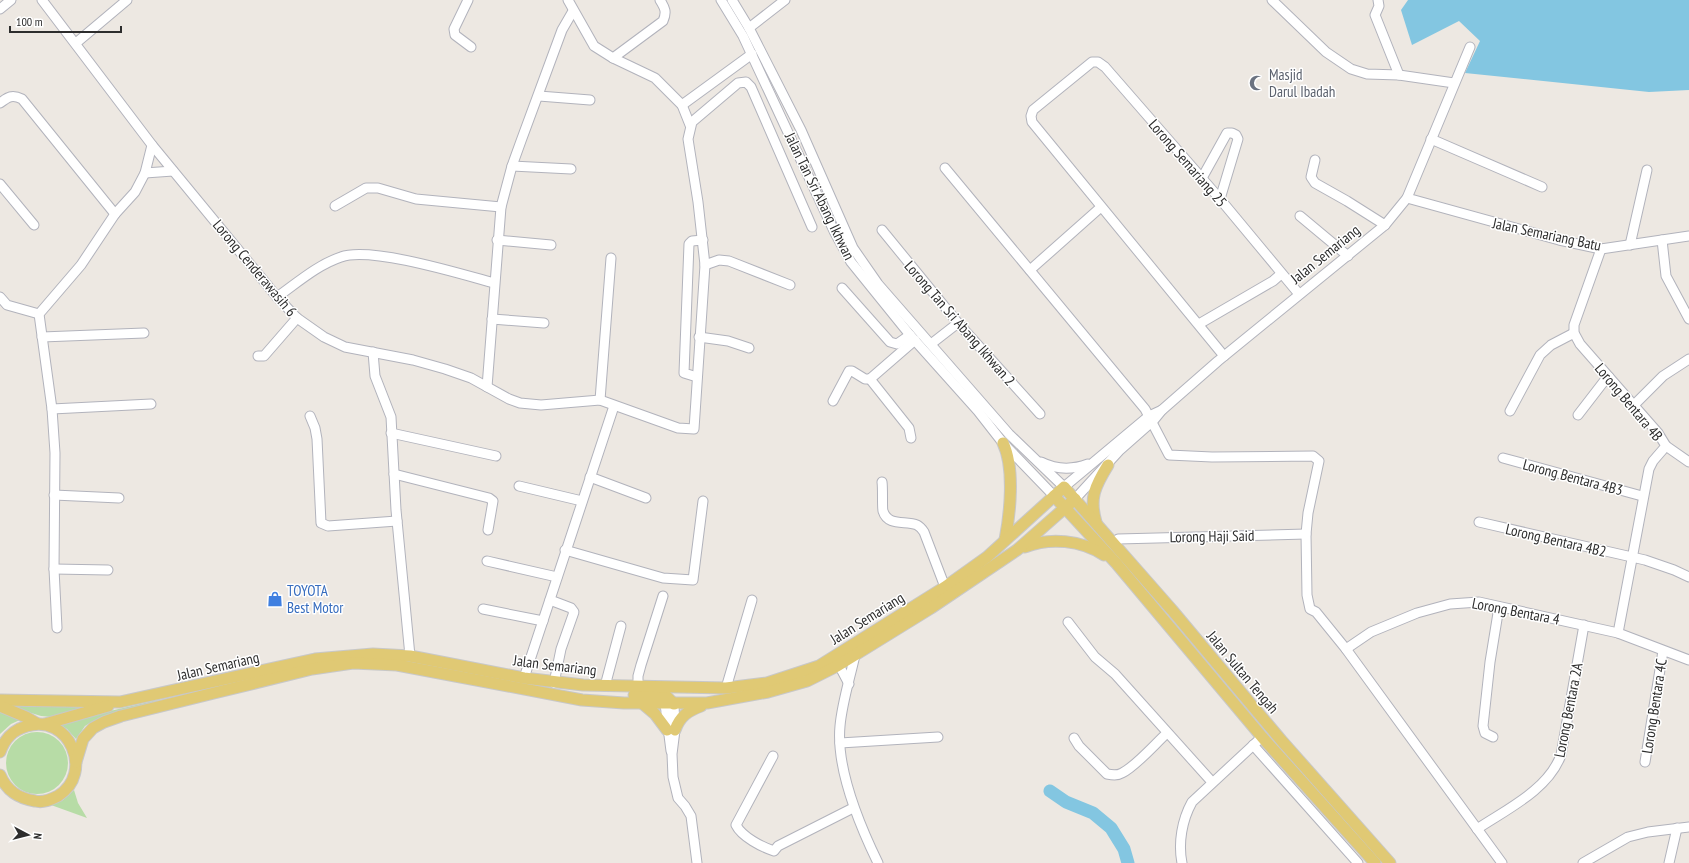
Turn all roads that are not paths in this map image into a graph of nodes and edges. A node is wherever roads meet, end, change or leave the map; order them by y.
1 (11, 0) edge
2 (42, 0) edge
3 (127, 0) edge
4 (468, 0) edge
5 (568, 0) edge
6 (660, 0) edge
7 (721, 0) edge
8 (732, 0) edge
9 (785, 0) edge
10 (1272, 0) edge
11 (1378, 0) edge
12 (0, 9) edge
13 (573, 10) junction
14 (749, 28) junction
15 (76, 43) junction
16 (471, 47) dead end
17 (1470, 47) dead end
18 (752, 54) junction
19 (613, 58) junction
20 (1398, 75) junction
21 (1454, 83) junction
22 (538, 96) junction
23 (590, 100) dead end
24 (0, 103) edge
25 (682, 106) junction
26 (690, 125) junction
27 (1431, 139) junction
28 (152, 145) junction
29 (1315, 160) dead end
30 (512, 166) junction
31 (945, 168) dead end
32 (570, 169) dead end
33 (1648, 170) dead end
34 (173, 171) junction
35 (145, 173) junction
36 (1202, 178) junction
37 (0, 184) edge
38 (1542, 187) dead end
39 (1407, 198) junction
40 (1220, 199) junction
41 (335, 206) dead end
42 (501, 207) junction
43 (1101, 207) junction
44 (115, 214) junction
45 (1300, 216) dead end
46 (34, 225) dead end
47 (1385, 225) junction
48 (812, 227) dead end
49 (882, 230) dead end
50 (1689, 236) edge
51 (497, 240) junction
52 (703, 240) junction
53 (1662, 240) junction
54 (551, 245) dead end
55 (1630, 245) junction
56 (1601, 249) junction
57 (1348, 256) junction
58 (611, 258) dead end
59 (704, 265) junction
60 (1030, 270) junction
61 (1281, 274) junction
62 (494, 283) junction
63 (790, 285) dead end
64 (842, 288) dead end
65 (1299, 294) junction
66 (0, 297) edge
67 (277, 297) junction
68 (4, 308) edge
69 (39, 314) junction
70 (297, 318) junction
71 (492, 319) junction
72 (1689, 319) edge
73 (544, 323) dead end
74 (958, 323) junction
75 (1199, 324) junction
76 (144, 333) dead end
77 (1574, 333) junction
78 (42, 337) junction
79 (700, 337) junction
80 (912, 338) junction
81 (931, 344) junction
82 (749, 348) dead end
83 (373, 352) junction
84 (258, 356) dead end
85 (1224, 356) junction
86 (1689, 359) edge
87 (697, 377) junction
88 (1609, 377) junction
89 (870, 379) junction
90 (487, 387) junction
91 (600, 400) junction
92 (833, 401) dead end
93 (151, 404) dead end
94 (614, 406) junction
95 (1633, 406) junction
96 (980, 407) junction
97 (52, 409) junction
98 (1510, 411) dead end
99 (1040, 414) dead end
100 (1578, 415) dead end
101 (310, 416) dead end
102 (1151, 419) junction
103 (391, 433) junction
104 (911, 438) dead end
105 (1003, 443) junction
106 (1666, 446) junction
107 (496, 456) dead end
108 (1503, 458) dead end
109 (1036, 460) junction
110 (1095, 462) junction
111 (1689, 462) edge
112 (1108, 465) junction
113 (394, 474) junction
114 (590, 477) junction
115 (882, 482) dead end
116 (519, 486) dead end
117 (1064, 487) junction
118 (54, 495) junction
119 (1054, 496) junction
120 (1642, 496) junction
121 (119, 498) dead end
122 (646, 498) dead end
123 (1075, 499) junction
124 (582, 501) junction
125 (703, 501) dead end
126 (1066, 508) junction
127 (397, 521) junction
128 (1479, 522) dead end
129 (1098, 526) junction
130 (488, 530) dead end
131 (1306, 534) junction
132 (1006, 540) junction
133 (1118, 540) dead end
134 (565, 550) junction
135 (1017, 550) junction
136 (1633, 558) junction
137 (487, 561) dead end
138 (1116, 563) junction
139 (54, 569) junction
140 (108, 570) dead end
141 (557, 577) junction
142 (1689, 578) edge
143 (945, 587) junction
144 (664, 596) dead end
145 (550, 600) junction
146 (752, 600) dead end
147 (1499, 607) junction
148 (484, 609) dead end
149 (543, 621) junction
150 (1068, 622) dead end
151 (1584, 624) junction
152 (621, 626) dead end
153 (57, 628) dead end
154 (1618, 633) junction
155 (1346, 649) junction
156 (1663, 651) junction
157 (855, 655) junction
158 (410, 656) junction
159 (1689, 660) edge
160 (837, 666) junction
161 (524, 678) junction
162 (554, 683) junction
163 (849, 684) junction
164 (606, 686) junction
165 (638, 687) junction
166 (726, 688) junction
167 (0, 700) edge
168 (120, 702) junction
169 (642, 703) junction
170 (707, 703) junction
171 (670, 704) junction
172 (0, 706) edge
173 (40, 724) junction
174 (671, 730) junction
175 (1167, 733) junction
176 (1262, 737) junction
177 (1493, 737) dead end
178 (938, 738) dead end
179 (1074, 738) dead end
180 (840, 743) junction
181 (1253, 745) junction
182 (0, 752) edge
183 (773, 756) dead end
184 (76, 762) junction
185 (1645, 762) dead end
186 (0, 775) edge
187 (1212, 782) junction
188 (853, 808) junction
189 (1689, 827) edge
190 (1676, 828) junction
191 (1477, 829) junction
192 (697, 863) edge
193 (878, 863) edge
194 (1182, 863) edge
195 (1358, 863) edge
196 (1374, 863) edge
197 (1390, 863) edge
198 (1502, 863) edge
199 (1583, 863) edge
200 (1669, 863) edge

1 - 12 street
2 - 15 street, Lorong Cenderawasih 6
3 - 15 street
4 - 16 street
5 - 13 street
6 - 19 street
7 - 18 street, Jalan Tan Sri Abang Ikhwan
8 - 14 street, Jalan Tan Sri Abang Ikhwan
9 - 14 street
10 - 20 street
11 - 20 street
13 - 19 street
13 - 22 street
14 - 81 street, Jalan Tan Sri Abang Ikhwan
15 - 28 street, Lorong Cenderawasih 6
17 - 21 street, Jalan Semariang
18 - 25 street
18 - 80 street, Jalan Tan Sri Abang Ikhwan
19 - 25 street
20 - 21 street
21 - 27 street, Jalan Semariang
22 - 23 street
22 - 30 street
24 - 44 street
25 - 26 street
26 - 48 street
26 - 52 street
27 - 38 street
27 - 39 street, Jalan Semariang
28 - 34 street, Lorong Cenderawasih 6
28 - 35 street
29 - 47 street
30 - 32 street
30 - 42 street
31 - 60 street
33 - 55 street
34 - 35 street
34 - 67 street, Lorong Cenderawasih 6
35 - 44 street
36 - 40 street, Lorong Semariang 25
36 - 40 street
36 - 43 street, Lorong Semariang 25
37 - 46 street
39 - 47 street, Jalan Semariang
39 - 56 street, Jalan Semariang Batu
40 - 61 street, Lorong Semariang 25
41 - 42 street
42 - 51 street
43 - 60 street
43 - 75 street, Lorong Semariang 25
44 - 69 street
45 - 57 street
47 - 57 street, Jalan Semariang
49 - 74 street, Lorong Tan Sri Abang Ikhwan 2
50 - 53 street, Jalan Semariang Batu
51 - 54 street
51 - 62 street
52 - 59 street
52 - 87 street
53 - 55 street, Jalan Semariang Batu
53 - 72 street
55 - 56 street, Jalan Semariang Batu
56 - 77 street
57 - 65 street, Jalan Semariang
58 - 91 street
59 - 63 street
59 - 79 street
60 - 102 street
61 - 65 street, Lorong Semariang 25
61 - 75 street
62 - 67 street
62 - 71 street
64 - 80 street
65 - 85 street, Jalan Semariang
66 - 68 street
67 - 70 street, Lorong Cenderawasih 6
68 - 69 street
69 - 78 street
70 - 83 street, Lorong Cenderawasih 6
70 - 84 street
71 - 73 street
71 - 90 street
74 - 81 street
74 - 99 street, Lorong Tan Sri Abang Ikhwan 2
75 - 85 street, Lorong Semariang 25
76 - 78 street
77 - 88 street, Lorong Bentara 4B
77 - 98 street
78 - 97 street
79 - 82 street
79 - 87 street
80 - 89 street
80 - 96 street, Jalan Tan Sri Abang Ikhwan
81 - 96 street, Jalan Tan Sri Abang Ikhwan
83 - 90 street, Lorong Cenderawasih 6
83 - 103 street
85 - 102 street, Jalan Semariang
86 - 95 street
87 - 94 street, Lorong Cenderawasih 6
88 - 95 street, Lorong Bentara 4B
88 - 100 street
89 - 92 street
89 - 104 street
90 - 91 street, Lorong Cenderawasih 6
91 - 94 street, Lorong Cenderawasih 6
93 - 97 street
94 - 114 street
95 - 106 street, Lorong Bentara 4B
96 - 105 street
96 - 109 street
97 - 118 street
101 - 127 street
102 - 110 street
102 - 112 street
102 - 131 street
103 - 107 street
103 - 113 street
105 - 119 street
105 - 132 main road
106 - 111 street
106 - 120 street, Lorong Bentara 4B
108 - 120 street, Lorong Bentara 4B3
109 - 110 street
109 - 117 street
110 - 117 street
112 - 123 street
112 - 129 main road
113 - 127 street
113 - 130 street
114 - 122 street
114 - 124 street
115 - 143 street
116 - 124 street
117 - 119 main road, Jalan Semariang
117 - 123 main road, Jalan Sultan Tengah
118 - 121 street
118 - 139 street
119 - 126 main road, Jalan Sultan Tengah
119 - 132 main road, Jalan Semariang
120 - 136 street, Lorong Bentara 4B
123 - 126 main road, Jalan Semariang
123 - 129 main road, Jalan Sultan Tengah
124 - 134 street
125 - 134 street
126 - 135 main road, Jalan Semariang
126 - 138 main road, Jalan Sultan Tengah
127 - 158 street
128 - 136 street, Lorong Bentara 4B2
129 - 197 main road, Jalan Sultan Tengah
131 - 133 street, Lorong Haji Said
131 - 155 street
132 - 143 main road, Jalan Semariang
134 - 141 street
135 - 138 main road
135 - 157 main road, Jalan Semariang
136 - 142 street, Lorong Bentara 4B2
136 - 154 street, Lorong Bentara 4B
137 - 141 street
138 - 176 main road, Jalan Sultan Tengah
139 - 140 street
139 - 153 street
141 - 145 street
143 - 166 main road, Jalan Semariang
144 - 165 street
145 - 149 street
145 - 162 street
146 - 166 street
147 - 151 street, Lorong Bentara 4
147 - 155 street, Lorong Bentara 4
147 - 177 street
148 - 149 street
149 - 161 street
150 - 175 street
151 - 154 street, Lorong Bentara 4
151 - 191 street, Lorong Bentara 2A
152 - 164 street
154 - 156 street, Lorong Bentara 4
155 - 191 street
156 - 159 street, Lorong Bentara 4
156 - 185 street, Lorong Bentara 4C
157 - 160 main road, Jalan Semariang
157 - 163 street
158 - 161 main road, Jalan Semariang
158 - 168 main road, Jalan Semariang
160 - 163 street
160 - 170 main road, Jalan Semariang
161 - 162 main road, Jalan Semariang
162 - 164 main road, Jalan Semariang
163 - 180 street
164 - 165 main road, Jalan Semariang
164 - 171 main road
165 - 166 main road, Jalan Semariang
167 - 168 main road, Jalan Semariang
168 - 173 main road
169 - 171 main road, Jalan Semariang
169 - 174 main road
169 - 184 main road, Jalan Semariang
170 - 171 main road, Jalan Semariang
170 - 174 main road
171 - 174 street
172 - 173 main road
173 - 182 main road
173 - 184 main road
174 - 192 street
175 - 179 street
175 - 187 street
176 - 181 street
176 - 196 main road, Jalan Sultan Tengah
178 - 180 street
180 - 188 street
181 - 187 street
181 - 195 street
183 - 188 street
184 - 186 main road, Jalan Semariang
187 - 194 street
188 - 193 street
189 - 190 street
190 - 199 street
190 - 200 street
191 - 198 street

